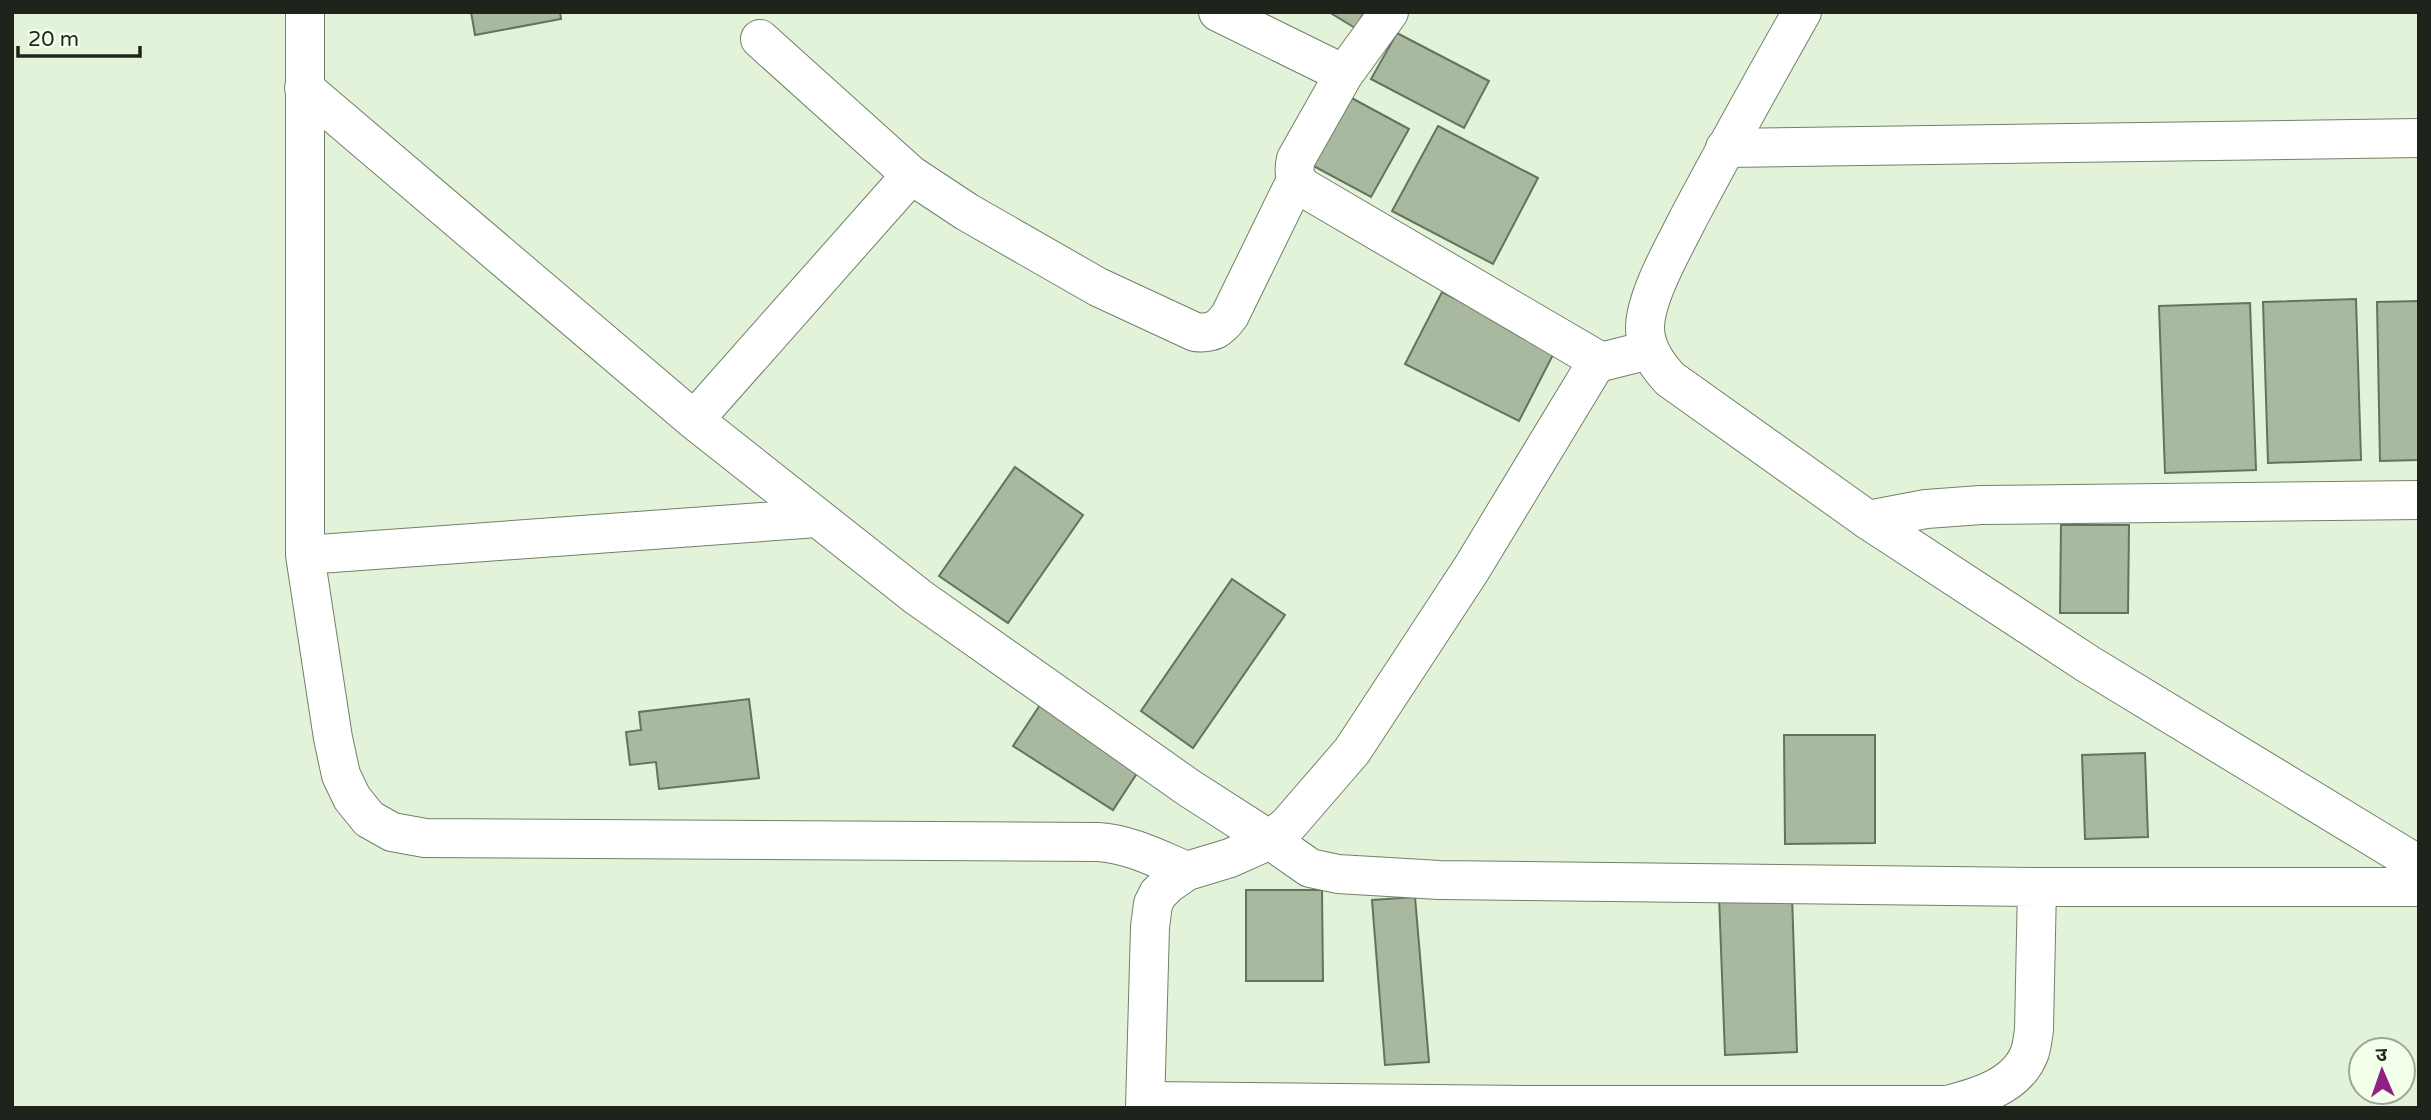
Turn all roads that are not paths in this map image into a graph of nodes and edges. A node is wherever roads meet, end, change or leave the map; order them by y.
1 (305, 12) edge
2 (1218, 12) edge
3 (1389, 12) edge
4 (1802, 12) edge
5 (761, 39) dead end
6 (1344, 74) junction
7 (304, 88) junction
8 (2419, 138) edge
9 (1725, 148) junction
10 (911, 175) junction
11 (1296, 180) junction
12 (1649, 350) junction
13 (1601, 362) junction
14 (694, 420) junction
15 (2419, 500) edge
16 (817, 518) junction
17 (1867, 520) junction
18 (305, 555) junction
19 (1270, 840) junction
20 (2419, 865) edge
21 (1187, 871) junction
22 (2037, 887) junction
23 (2419, 887) edge
24 (1146, 1105) edge

1 - 7 street
2 - 6 street
3 - 6 street
4 - 9 street
5 - 10 street
6 - 11 street
7 - 14 street
7 - 18 street
8 - 9 street
9 - 12 street
10 - 11 street
10 - 14 street
11 - 13 street
12 - 13 street
12 - 17 street
13 - 19 street
14 - 16 street
15 - 17 street
16 - 18 street
16 - 19 street
17 - 20 street
18 - 21 street
19 - 21 street
19 - 22 street
21 - 24 street
22 - 23 street
22 - 24 street

